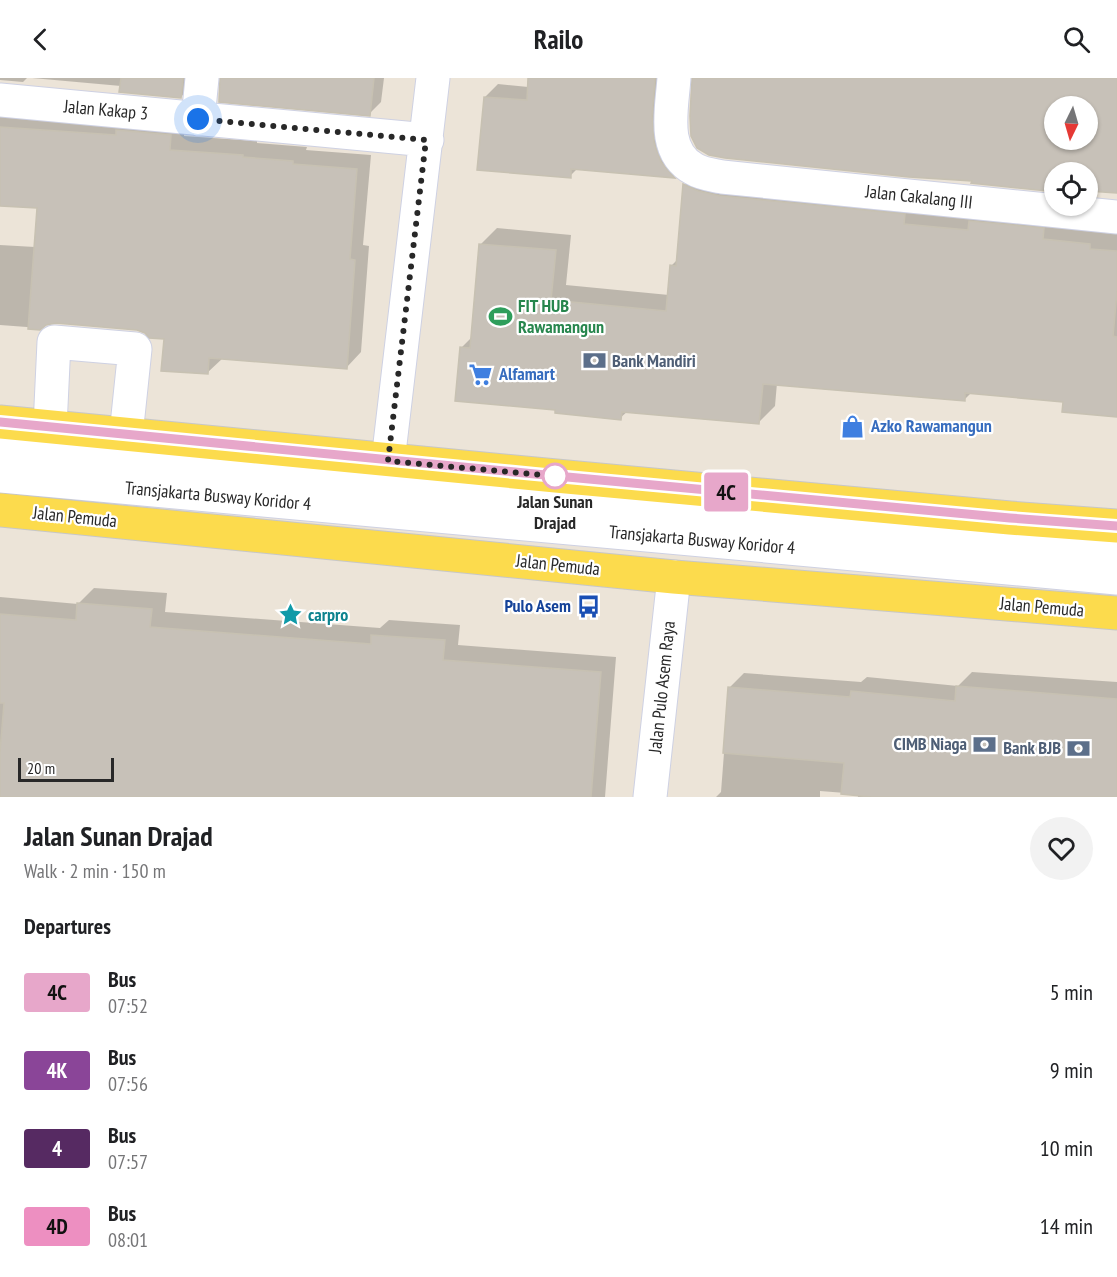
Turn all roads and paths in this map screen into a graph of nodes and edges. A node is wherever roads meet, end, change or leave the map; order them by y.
1 (202, 78) edge
2 (433, 78) edge
3 (674, 78) edge
4 (0, 100) edge
5 (198, 119) junction
6 (426, 140) junction
7 (1117, 217) edge
8 (0, 422) edge
9 (50, 427) junction
10 (126, 435) junction
11 (0, 447) edge
12 (388, 461) junction
13 (0, 476) edge
14 (0, 510) edge
15 (1117, 526) edge
16 (1117, 548) edge
17 (674, 577) junction
18 (1117, 578) edge
19 (1117, 614) edge
20 (650, 797) edge

1 - 5 street
2 - 6 street
3 - 7 street, Jalan Cakalang III
4 - 5 street, Jalan Kakap 3
5 - 6 street, Jalan Kakap 3
6 - 12 street
8 - 9 main road
9 - 10 main road
9 - 10 street
10 - 12 main road
11 - 16 street, Transjakarta Busway Koridor 4
12 - 15 main road
13 - 18 street, Transjakarta Busway Koridor 4
14 - 17 main road, Jalan Pemuda
17 - 19 main road, Jalan Pemuda
17 - 20 street, Jalan Pulo Asem Raya

